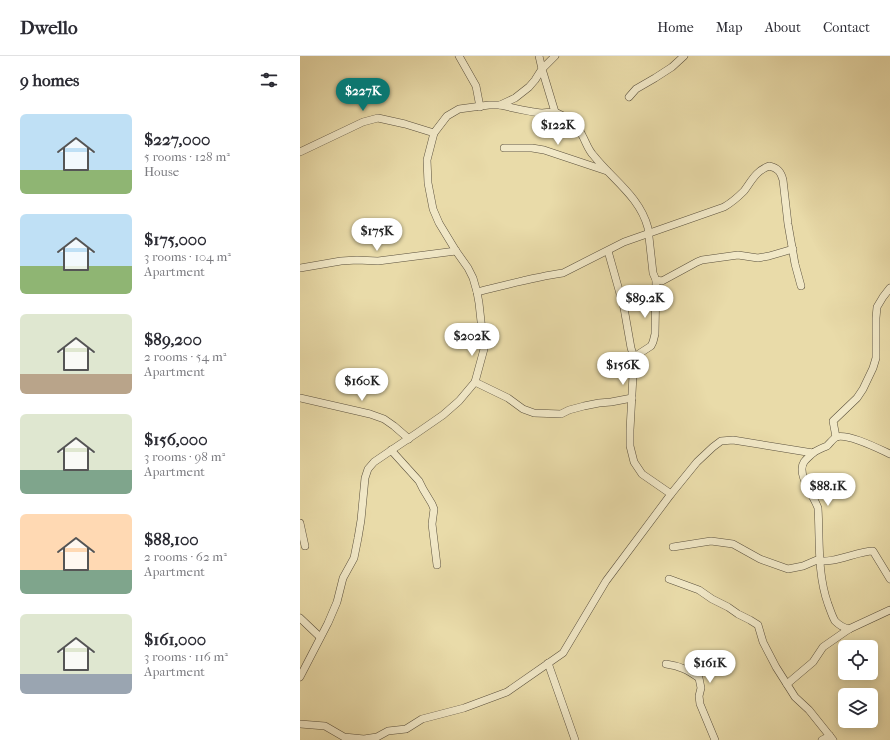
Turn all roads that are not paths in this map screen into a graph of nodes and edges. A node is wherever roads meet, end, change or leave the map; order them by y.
1 (459, 56) edge
2 (539, 56) edge
3 (555, 56) edge
4 (684, 56) edge
5 (542, 69) junction
6 (629, 97) dead end
7 (500, 105) junction
8 (480, 107) junction
9 (555, 112) junction
10 (434, 132) junction
11 (504, 148) dead end
12 (300, 152) edge
13 (607, 171) junction
14 (649, 234) junction
15 (793, 249) junction
16 (456, 251) junction
17 (608, 251) junction
18 (300, 268) edge
19 (656, 280) junction
20 (801, 286) dead end
21 (890, 288) edge
22 (477, 292) junction
23 (634, 358) junction
24 (475, 382) junction
25 (300, 398) edge
26 (632, 398) junction
27 (836, 437) junction
28 (409, 439) junction
29 (391, 450) junction
30 (813, 453) junction
31 (890, 454) edge
32 (670, 494) junction
33 (300, 523) edge
34 (305, 546) dead end
35 (673, 547) dead end
36 (821, 561) junction
37 (436, 565) dead end
38 (669, 578) dead end
39 (890, 579) edge
40 (890, 610) edge
41 (300, 618) edge
42 (849, 629) junction
43 (320, 637) junction
44 (548, 663) junction
45 (666, 664) dead end
46 (300, 677) edge
47 (787, 684) junction
48 (300, 724) edge
49 (832, 738) edge
50 (575, 740) edge
51 (715, 740) edge
52 (822, 740) edge

1 - 8 street
2 - 5 street
3 - 5 street
4 - 6 street
5 - 7 street
5 - 9 street
7 - 8 street
7 - 9 street
8 - 10 street
9 - 13 street
10 - 12 street
10 - 16 street
11 - 13 street
13 - 14 street
14 - 15 street
14 - 17 street
14 - 19 street
15 - 19 street
15 - 20 street
16 - 18 street
16 - 22 street
17 - 22 street
17 - 23 street
19 - 23 street
21 - 27 street
22 - 24 street
23 - 26 street
24 - 26 street
24 - 28 street
25 - 28 street
26 - 32 street
27 - 30 street
27 - 31 street
28 - 29 street
29 - 37 street
29 - 43 street
30 - 32 street
30 - 36 street
32 - 44 street
33 - 34 street
35 - 36 street
36 - 39 street
36 - 42 street
38 - 47 street
40 - 42 street
41 - 43 street
42 - 47 street
43 - 46 street
44 - 48 street
44 - 50 street
45 - 51 street
47 - 49 street
49 - 52 street

